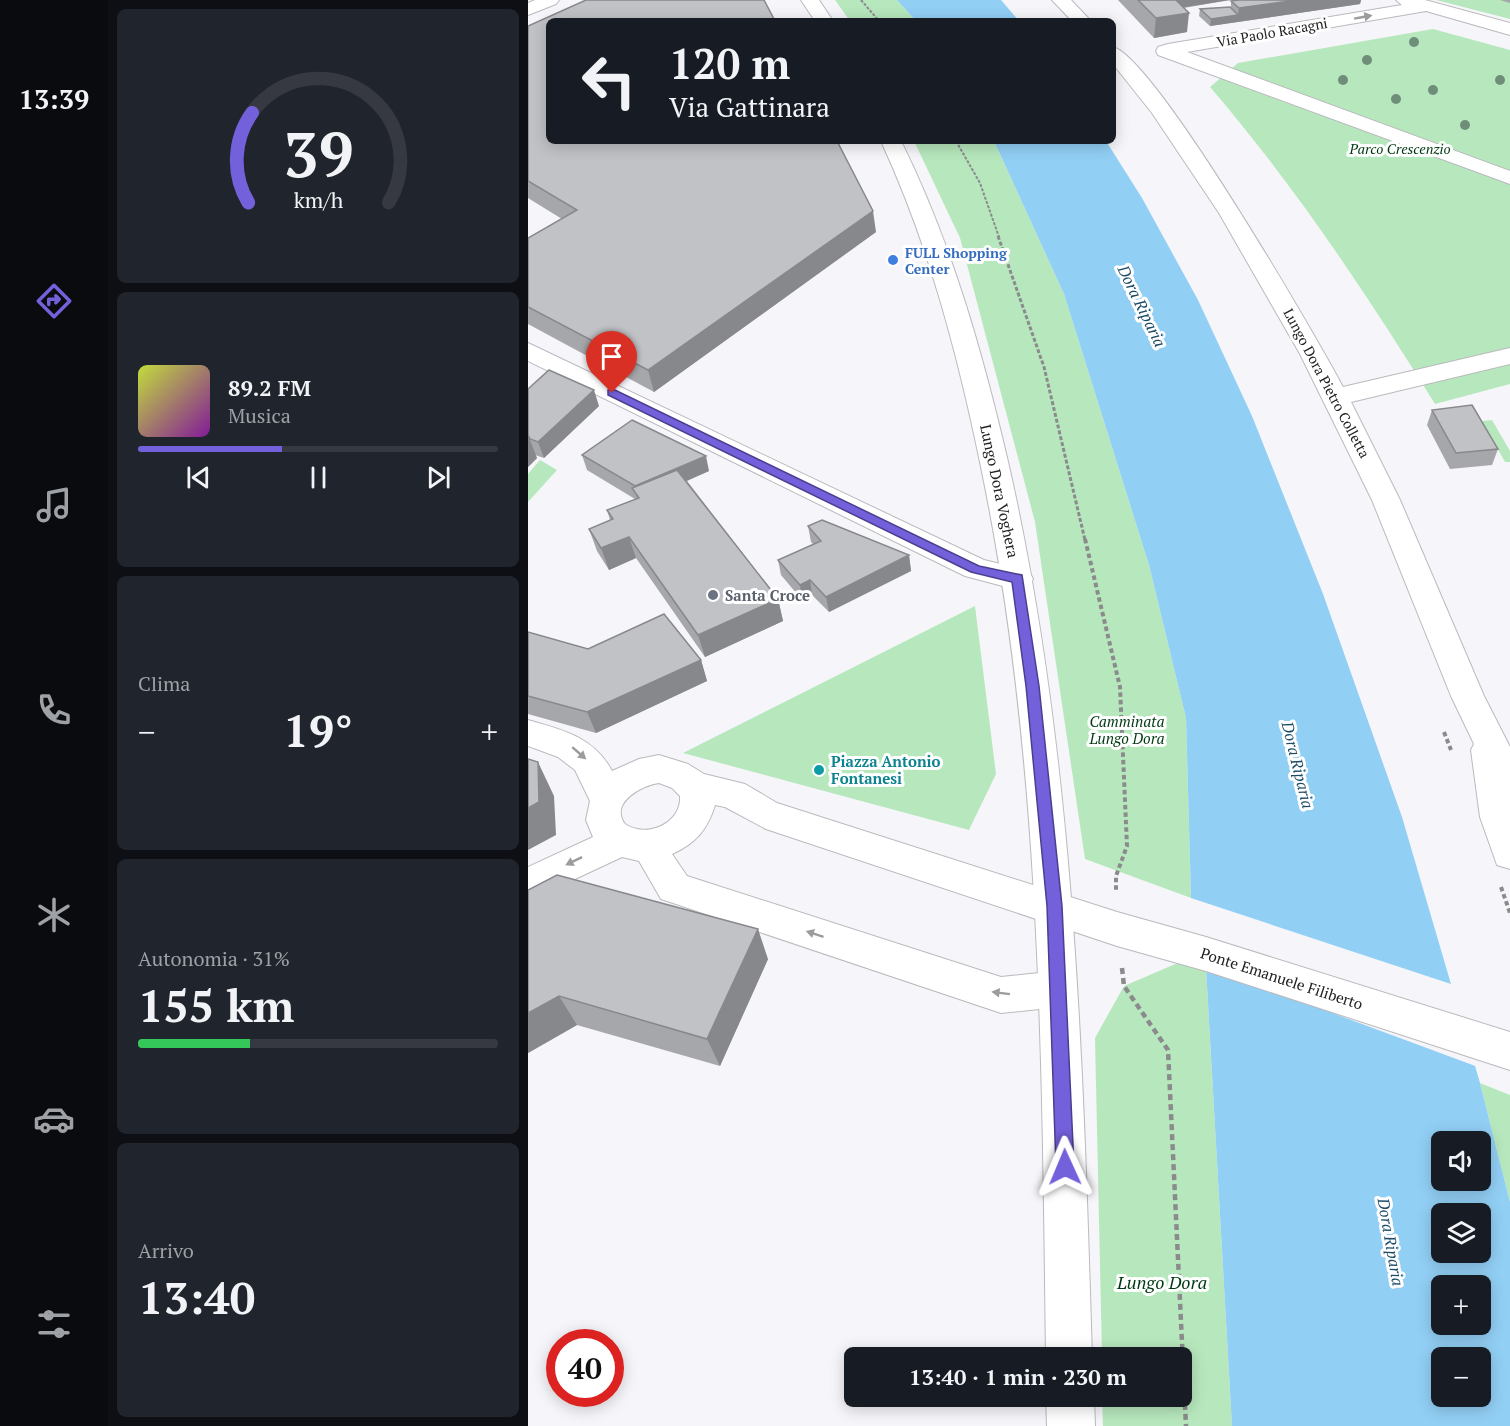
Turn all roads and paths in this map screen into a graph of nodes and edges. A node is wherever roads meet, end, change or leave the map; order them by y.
1 (550, 0) edge
2 (810, 0) edge
3 (861, 0) edge
4 (1061, 0) edge
5 (1403, 0) edge
6 (1426, 6) junction
7 (528, 9) edge
8 (822, 18) edge
9 (876, 18) edge
10 (1079, 18) edge
11 (1510, 29) edge
12 (1166, 51) junction
13 (1116, 55) edge
14 (892, 144) edge
15 (958, 144) edge
16 (1510, 177) edge
17 (1510, 356) edge
18 (539, 357) edge
19 (528, 383) edge
20 (1335, 397) junction
21 (1018, 579) junction
22 (1441, 723) dead end
23 (528, 733) edge
24 (1487, 742) junction
25 (1453, 756) dead end
26 (1510, 777) edge
27 (695, 799) junction
28 (607, 800) junction
29 (636, 843) junction
30 (1504, 868) edge
31 (528, 885) edge
32 (1054, 906) junction
33 (1510, 913) edge
34 (1117, 929) junction
35 (1058, 989) junction
36 (1509, 1051) edge
37 (1069, 1347) edge
38 (1070, 1407) edge
39 (1071, 1426) edge
40 (1186, 1426) edge

1 - 7 street
2 - 8 street
3 - 9 path
4 - 10 street
5 - 6 street
6 - 11 street
12 -> 6 street, Via Paolo Racagni
12 - 13 street, Via Paolo Racagni
12 - 16 street
13 - 20 street, Lungo Dora Pietro Colletta
14 - 21 street, Lungo Dora Voghera
15 - 34 path
17 - 20 street
18 - 19 street
18 - 21 street
20 - 24 street, Lungo Dora Pietro Colletta
21 - 32 street, Lungo Dora Voghera
22 - 25 path
23 -> 28 street
24 - 26 street, Lungo Dora Pietro Colletta
24 - 30 street, Lungo Dora Pietro Colletta
27 - 28 street
27 - 29 street
27 - 32 street
28 - 29 street
29 -> 31 street
35 -> 29 street
30 - 33 path
32 - 34 street, Ponte Emanuele Filiberto
32 - 35 street, Lungo Dora Voghera
34 - 36 street, Ponte Emanuele Filiberto
34 - 40 path
35 - 37 street, Lungo Dora Voghera
38 - 39 street

